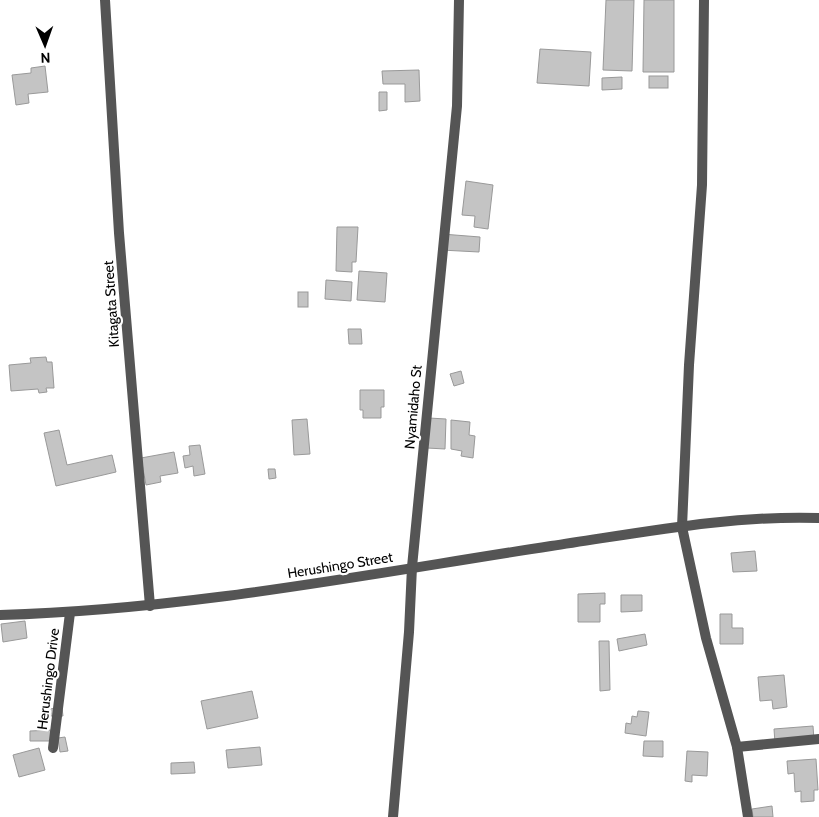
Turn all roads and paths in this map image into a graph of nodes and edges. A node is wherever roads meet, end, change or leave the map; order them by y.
1 (105, 0) edge
2 (459, 0) edge
3 (704, 0) edge
4 (819, 518) edge
5 (682, 527) junction
6 (412, 567) junction
7 (150, 606) junction
8 (70, 613) junction
9 (0, 615) edge
10 (819, 739) edge
11 (736, 747) junction
12 (53, 748) dead end
13 (393, 817) edge
14 (748, 817) edge

1 - 7 street, Kitagata Street
2 - 6 street, Nyamidaho St
3 - 5 street
4 - 5 street, Herushingo Street
5 - 6 street, Herushingo Street
5 - 11 street
6 - 7 street, Herushingo Street
6 - 13 street, Nyamidaho St
7 - 8 street, Herushingo Street
8 - 9 street, Herushingo Street
8 - 12 street, Herushingo Drive
10 - 11 street
11 - 14 street

